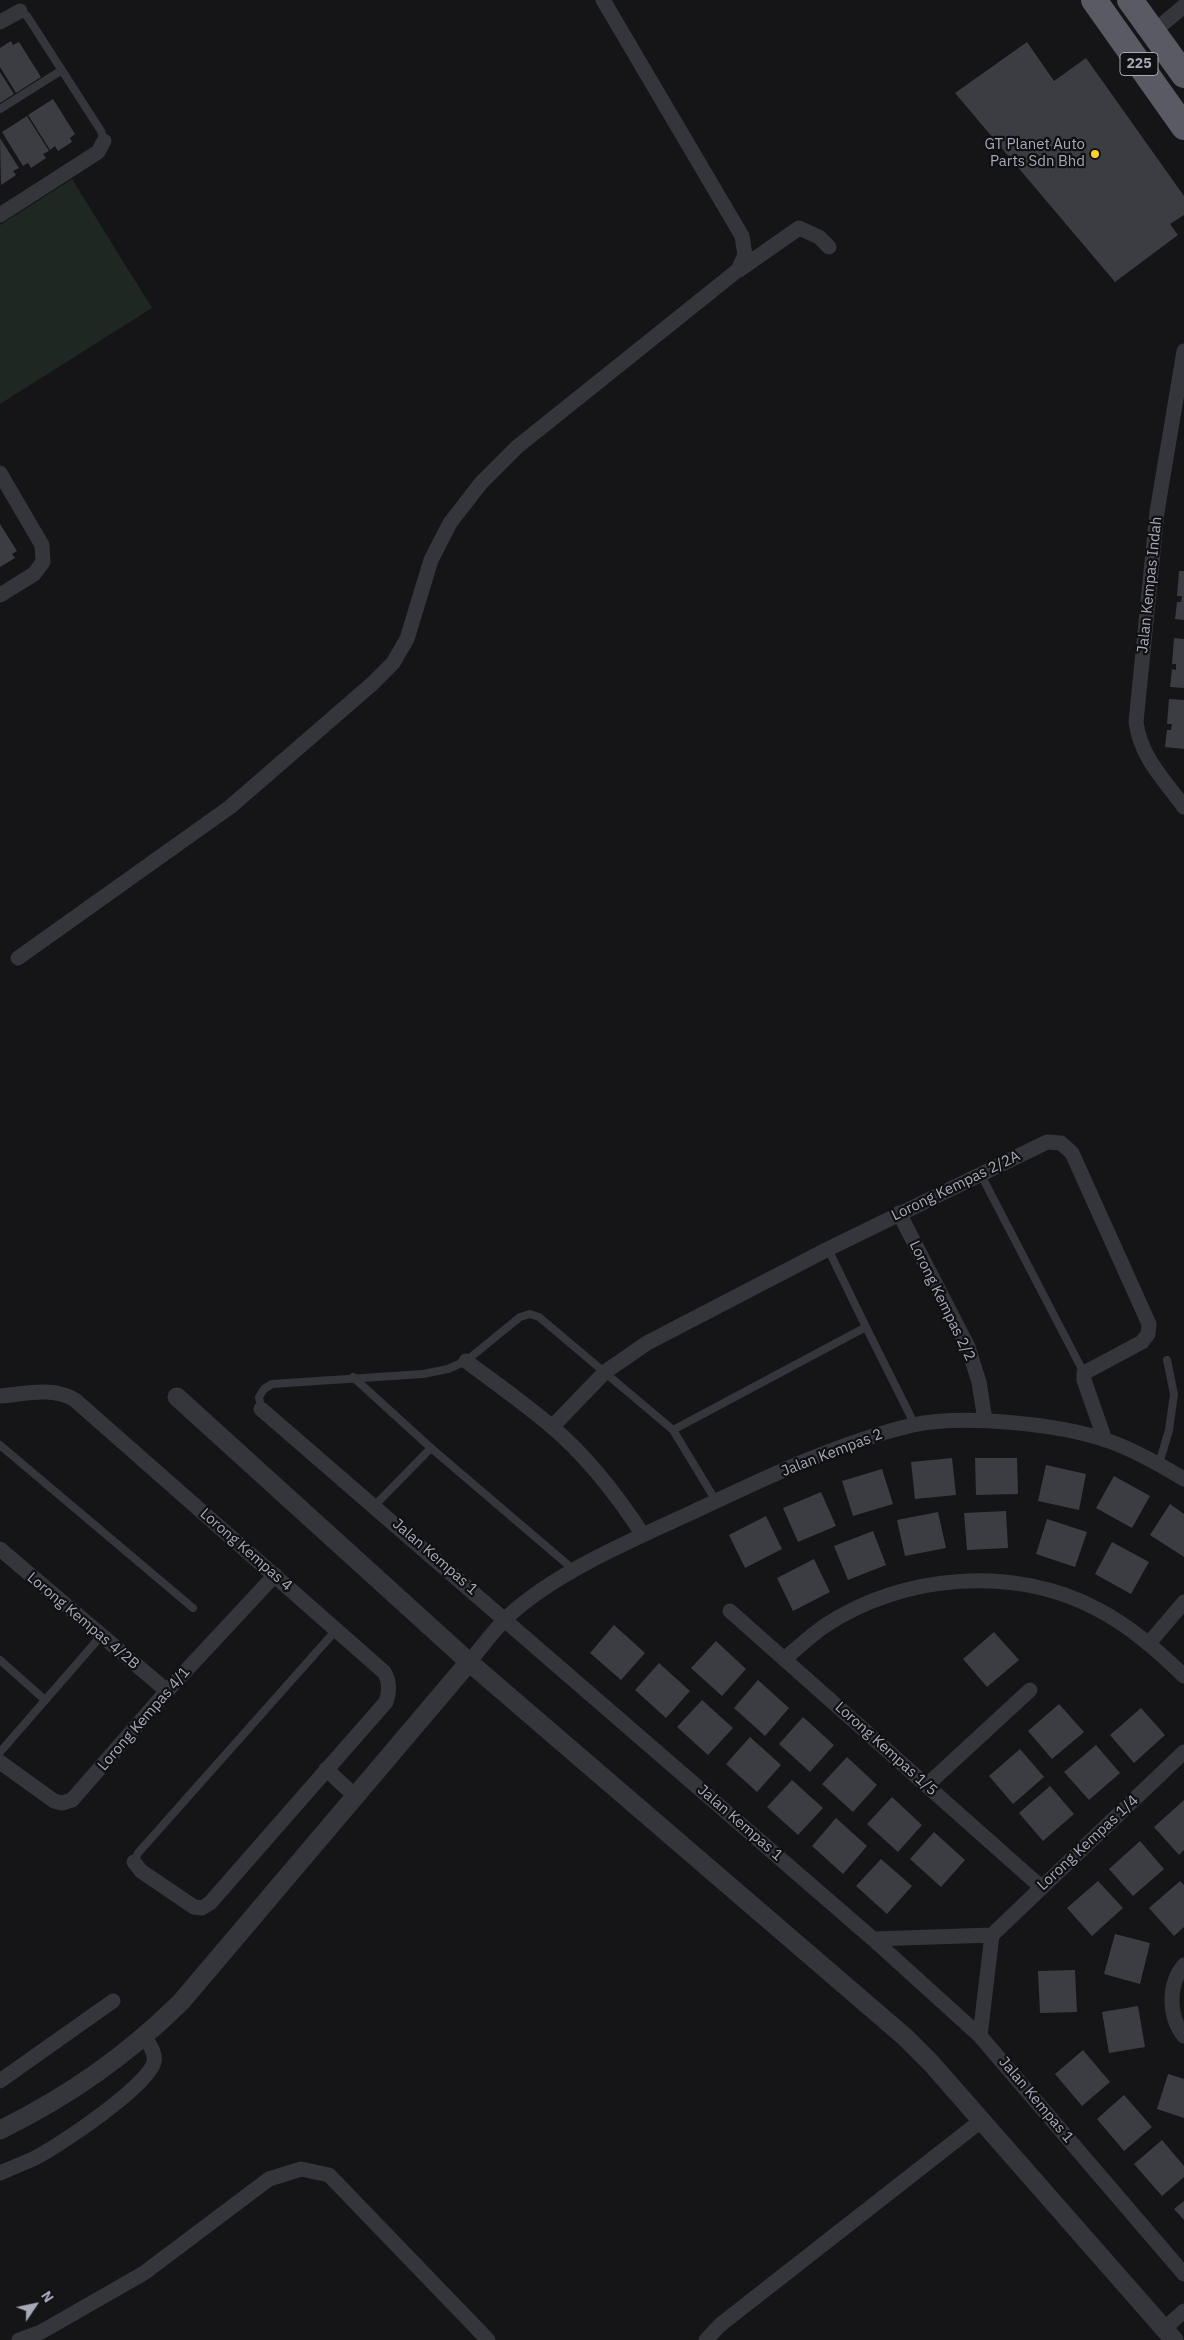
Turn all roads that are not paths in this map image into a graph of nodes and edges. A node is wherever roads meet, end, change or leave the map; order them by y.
1 (603, 0) edge
2 (1094, 0) edge
3 (1130, 0) edge
4 (1181, 9) edge
5 (20, 11) joint
6 (0, 22) edge
7 (1153, 32) junction
8 (62, 70) junction
9 (1184, 75) edge
10 (0, 109) edge
11 (1184, 127) edge
12 (104, 141) joint
13 (0, 214) edge
14 (829, 247) dead end
15 (738, 270) junction
16 (1184, 352) edge
17 (0, 473) edge
18 (4, 491) edge
19 (0, 595) edge
20 (1184, 806) edge
21 (18, 958) dead end
22 (980, 1173) junction
23 (899, 1213) junction
24 (828, 1249) junction
25 (866, 1327) junction
26 (466, 1360) junction
27 (1167, 1360) dead end
28 (605, 1372) junction
29 (1084, 1374) junction
30 (353, 1377) junction
31 (0, 1396) edge
32 (177, 1397) dead end
33 (261, 1409) joint
34 (984, 1420) junction
35 (915, 1424) junction
36 (552, 1427) junction
37 (673, 1430) junction
38 (1105, 1440) junction
39 (0, 1445) edge
40 (431, 1448) junction
41 (1159, 1464) junction
42 (1184, 1479) edge
43 (716, 1501) junction
44 (375, 1505) junction
45 (643, 1535) junction
46 (0, 1550) edge
47 (574, 1571) junction
48 (275, 1575) junction
49 (1184, 1602) edge
50 (193, 1608) dead end
51 (730, 1610) dead end
52 (506, 1619) junction
53 (337, 1629) junction
54 (101, 1636) junction
55 (1150, 1642) junction
56 (784, 1659) junction
57 (0, 1660) edge
58 (470, 1662) junction
59 (1184, 1676) edge
60 (1030, 1690) dead end
61 (167, 1692) junction
62 (46, 1700) junction
63 (0, 1752) edge
64 (1184, 1752) edge
65 (0, 1762) edge
66 (326, 1769) junction
67 (927, 1785) junction
68 (355, 1796) junction
69 (134, 1862) joint
70 (1041, 1887) junction
71 (992, 1936) junction
72 (873, 1939) junction
73 (1184, 1965) edge
74 (113, 2001) dead end
75 (980, 2036) junction
76 (1184, 2036) edge
77 (145, 2037) junction
78 (0, 2081) edge
79 (982, 2120) junction
80 (0, 2130) edge
81 (0, 2173) edge
82 (1184, 2274) edge
83 (1184, 2312) edge
84 (1169, 2335) edge
85 (19, 2340) edge
86 (488, 2340) edge
87 (706, 2340) edge

1 - 15 street
2 - 11 highway, 225
3 - 7 highway, 225
4 - 7 street
5 - 6 street
5 - 8 lane
7 - 9 highway, 225
8 - 10 lane
8 - 12 lane
12 - 13 street
14 - 15 street
15 - 21 street
16 - 20 street, Jalan Kempas Indah
17 - 18 street
18 - 19 street
22 - 23 street, Lorong Kempas 2/2A
22 - 29 lane
22 - 29 street, Lorong Kempas 2/2A
23 - 24 street, Lorong Kempas 2/2A
23 - 34 street, Lorong Kempas 2/2
24 - 25 lane
24 - 28 street, Lorong Kempas 2/2A
25 - 35 lane
25 - 37 lane
26 - 28 lane
26 - 30 lane
26 - 36 street
27 - 41 lane
28 - 36 street, Lorong Kempas 2/2A
28 - 37 lane
29 - 38 street
30 - 33 lane
30 - 40 lane
31 - 48 street, Lorong Kempas 4
32 - 58 street
33 - 44 street, Jalan Kempas 1
34 - 35 street, Jalan Kempas 2
34 - 38 street, Jalan Kempas 2
35 - 43 street, Jalan Kempas 2
36 - 45 street
37 - 43 lane
38 - 41 street, Jalan Kempas 2
39 - 50 lane
40 - 44 lane
40 - 47 lane
41 - 42 street, Jalan Kempas 2
43 - 45 street, Jalan Kempas 2
44 - 52 street, Jalan Kempas 1
45 - 47 street, Jalan Kempas 2
46 - 54 street, Lorong Kempas 4/2B
47 - 52 street, Jalan Kempas 2
48 - 53 street, Lorong Kempas 4
48 - 61 street, Lorong Kempas 4/1
49 - 55 street
51 - 56 street, Lorong Kempas 1/5
52 - 58 street, Jalan Kempas 2
52 - 72 street, Jalan Kempas 1
53 - 66 street, Lorong Kempas 4
53 - 69 lane
54 - 61 street, Lorong Kempas 4/2B
54 - 62 lane
55 - 56 street
55 - 59 street
56 - 67 street, Lorong Kempas 1/5
57 - 62 lane
58 - 68 street
58 - 79 street
60 - 67 street
61 - 65 street, Lorong Kempas 4/1
62 - 63 lane
64 - 70 street, Lorong Kempas 1/4
66 - 68 street
66 - 69 street, Lorong Kempas 4
67 - 70 street, Lorong Kempas 1/5
68 - 77 street
70 - 71 street, Lorong Kempas 1/4
71 - 72 street
71 - 75 street
72 - 75 street, Jalan Kempas 1
73 - 76 street
74 - 78 street
75 - 82 street, Jalan Kempas 1
77 - 80 street
77 - 81 street
79 - 84 street
79 - 87 street
83 - 84 street
85 - 86 street

